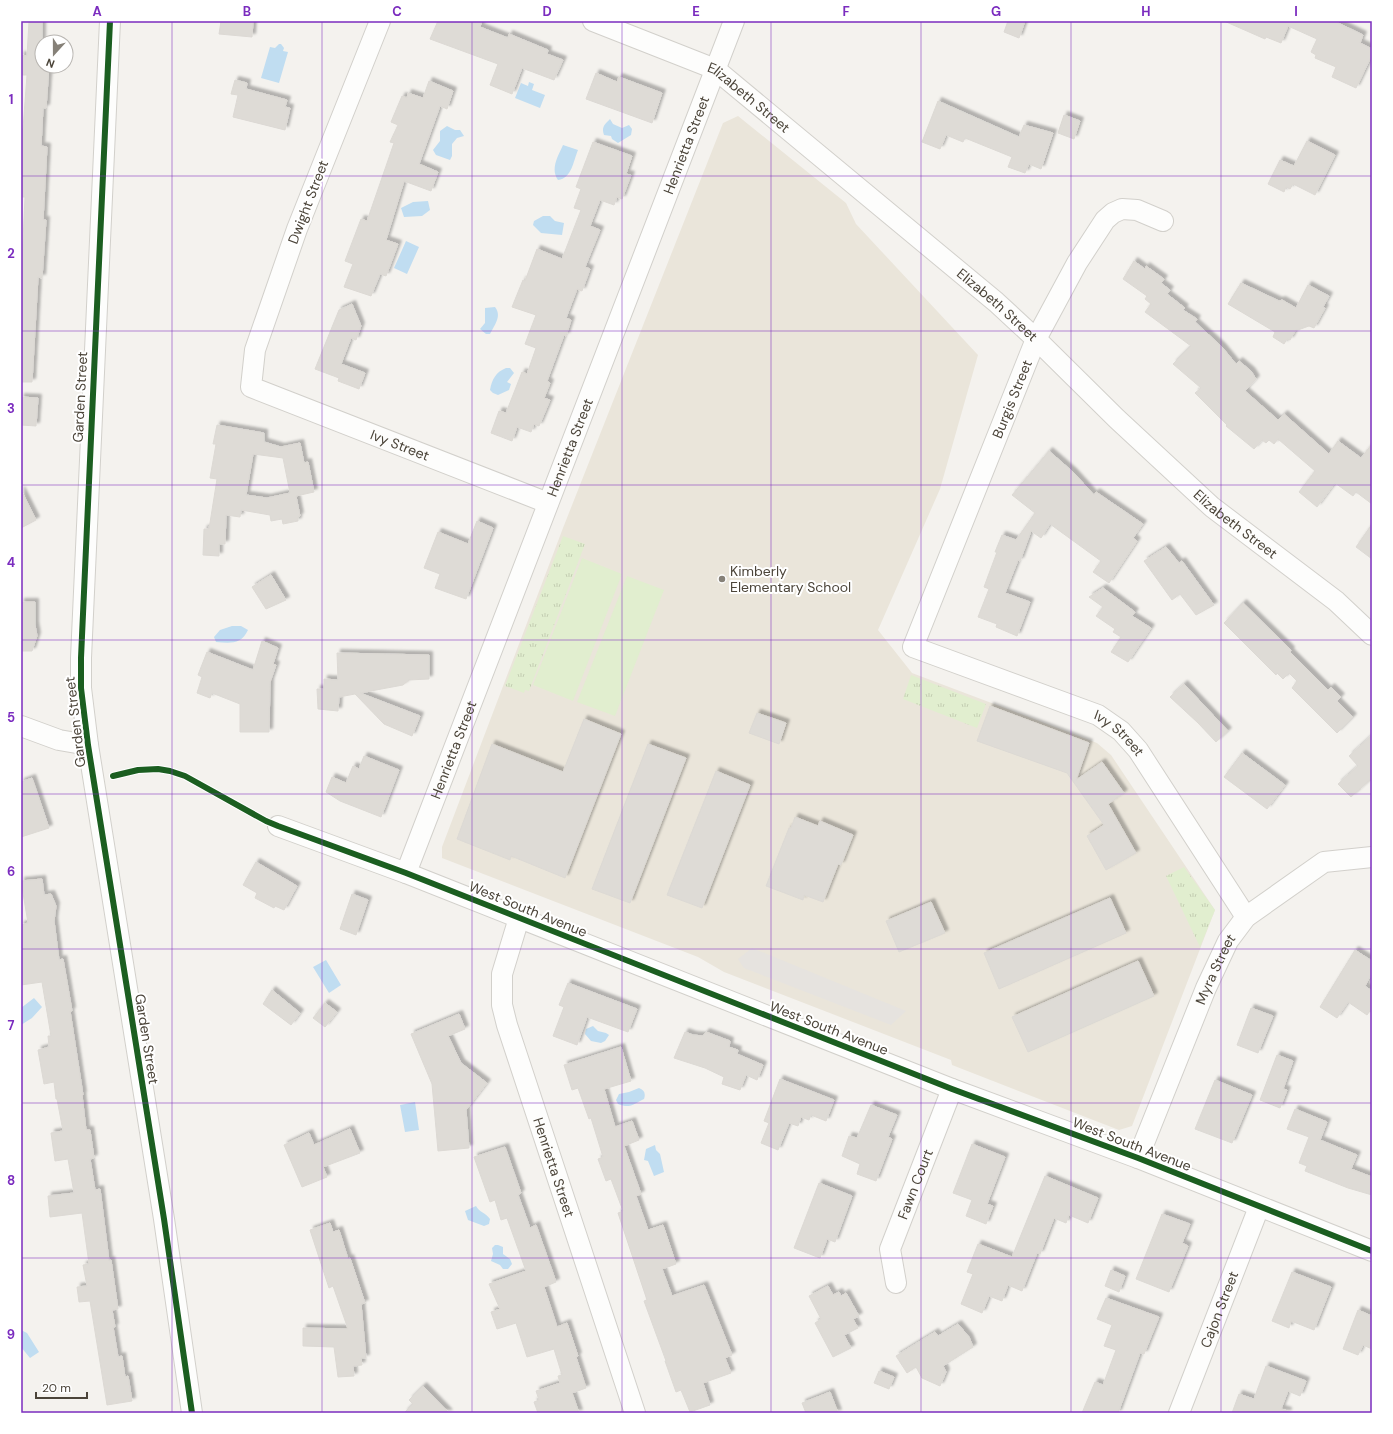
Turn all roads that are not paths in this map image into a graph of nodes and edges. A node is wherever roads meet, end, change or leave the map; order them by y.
1 (110, 21) edge
2 (380, 21) edge
3 (593, 21) edge
4 (734, 21) edge
5 (715, 69) junction
6 (1163, 221) dead end
7 (1036, 339) junction
8 (251, 387) joint
9 (548, 503) junction
10 (1372, 634) edge
11 (913, 647) joint
12 (21, 726) edge
13 (88, 745) junction
14 (278, 826) dead end
15 (1372, 857) edge
16 (406, 874) junction
17 (1246, 917) junction
18 (519, 918) junction
19 (952, 1089) junction
20 (1138, 1158) junction
21 (1259, 1207) junction
22 (1372, 1251) edge
23 (896, 1283) dead end
24 (192, 1413) edge
25 (635, 1413) edge
26 (1179, 1413) edge

1 - 13 street, Garden Street
2 - 8 street, Dwight Street
3 - 5 street, Elizabeth Street
4 - 5 street, Henrietta Street
5 - 7 street, Elizabeth Street
5 - 9 street, Henrietta Street
6 - 7 street, Burgis Street
7 - 10 street, Elizabeth Street
7 - 11 street, Burgis Street
8 - 9 street, Ivy Street
9 - 16 street, Henrietta Street
11 - 17 street, Ivy Street
12 - 13 street
13 - 24 street, Garden Street
14 - 16 street, West South Avenue
15 - 17 street, Myra Street
16 - 18 street, West South Avenue
17 - 20 street, Myra Street
18 - 19 street, West South Avenue
18 - 25 street, Henrietta Street
19 - 20 street, West South Avenue
19 - 23 street, Fawn Court
20 - 21 street, West South Avenue
21 - 22 street, West South Avenue
21 - 26 street, Cajon Street

